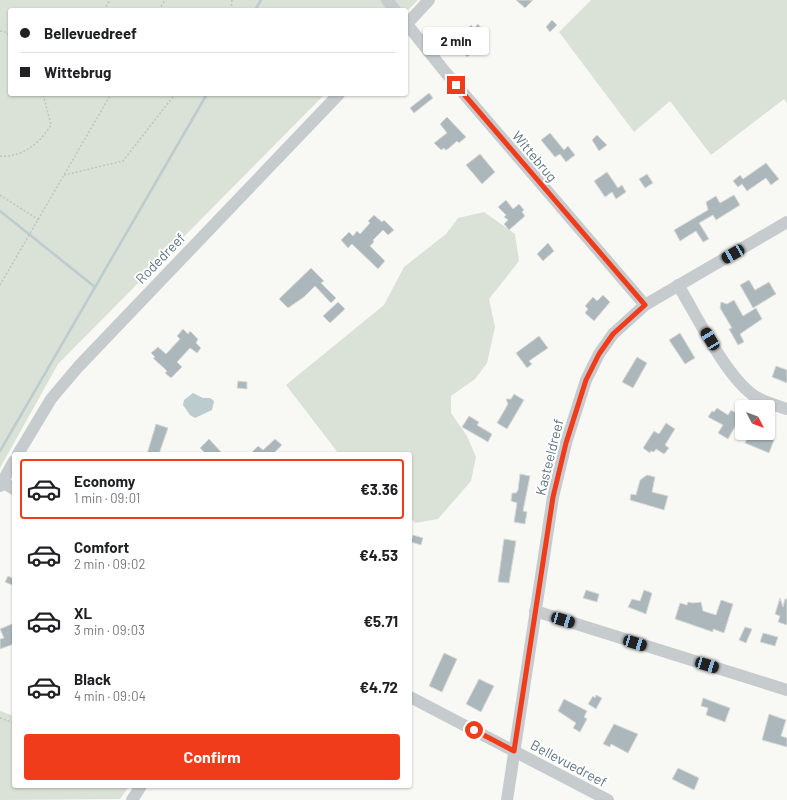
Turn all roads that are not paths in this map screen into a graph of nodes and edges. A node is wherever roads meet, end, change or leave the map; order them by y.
1 (386, 0) edge
2 (430, 0) edge
3 (393, 8) edge
4 (408, 22) edge
5 (408, 26) edge
6 (337, 96) edge
7 (787, 222) edge
8 (678, 285) junction
9 (645, 305) junction
10 (787, 409) edge
11 (19, 452) edge
12 (12, 465) edge
13 (1, 484) edge
14 (12, 488) edge
15 (535, 611) junction
16 (787, 690) edge
17 (412, 698) edge
18 (514, 751) junction
19 (141, 788) edge
20 (132, 800) edge
21 (507, 800) edge
22 (608, 800) edge

1 - 3 street
2 - 4 street
5 - 9 street, Wittebrug
6 - 11 street, Rodedreef
7 - 8 street, Kasteeldreef
8 - 9 street, Kasteeldreef
8 - 10 street
9 - 15 street, Kasteeldreef
12 - 13 street
13 - 14 street
15 - 16 street
15 - 18 street, Kasteeldreef
17 - 18 street, Bellevuedreef
18 - 21 street, Kasteeldreef
18 - 22 street, Bellevuedreef
19 - 20 street

